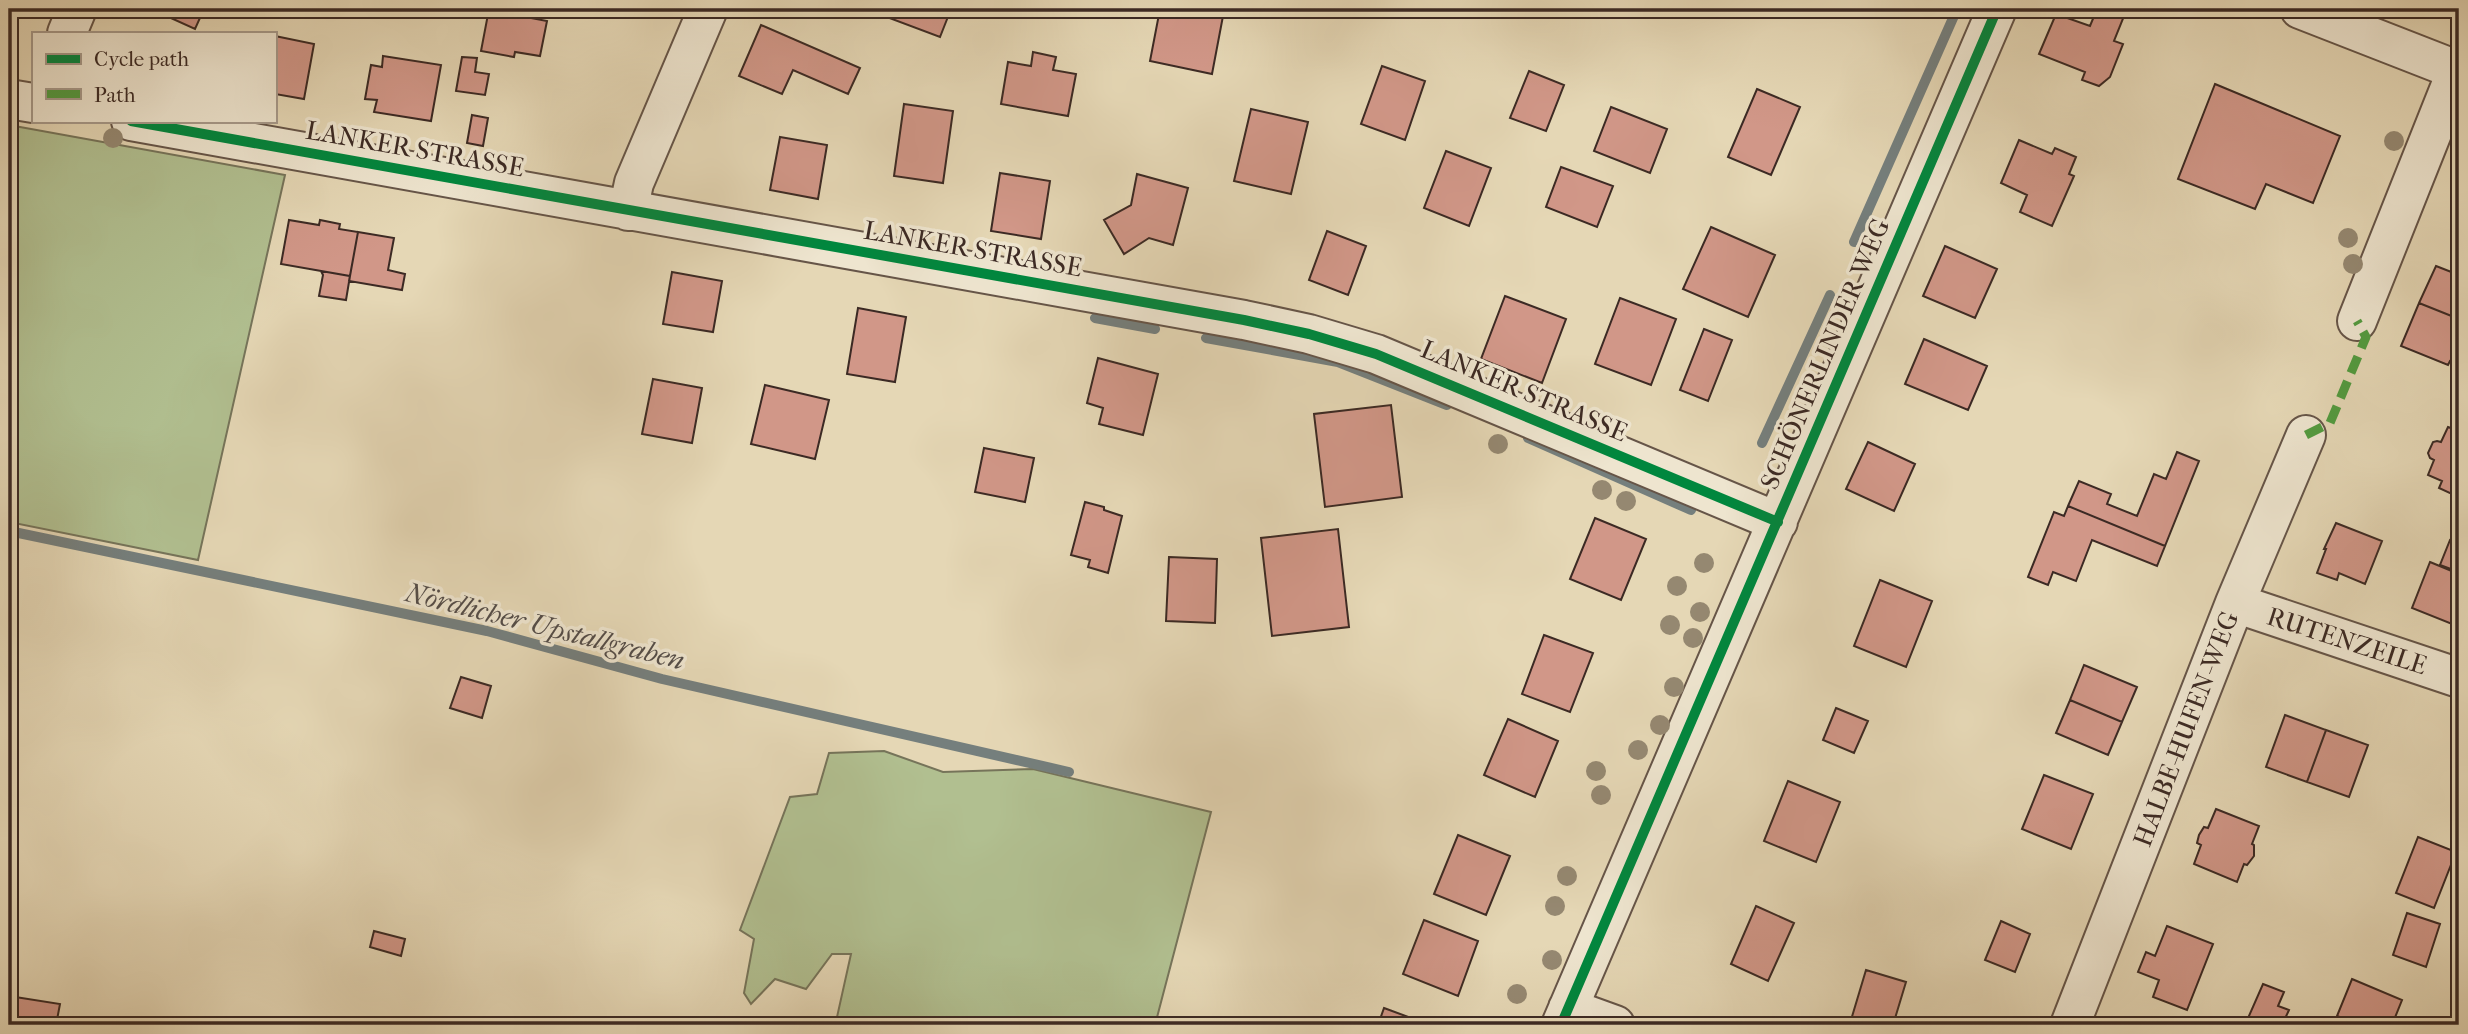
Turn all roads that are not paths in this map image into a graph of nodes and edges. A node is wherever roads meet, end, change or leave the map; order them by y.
1 (78, 9) edge
2 (708, 9) edge
3 (1997, 9) edge
4 (2300, 9) edge
5 (66, 32) edge
6 (2458, 70) edge
7 (9, 99) edge
8 (32, 103) edge
9 (137, 122) edge
10 (628, 211) junction
11 (2357, 321) dead end
12 (2306, 435) dead end
13 (1778, 522) junction
14 (2235, 603) junction
15 (2459, 678) edge
16 (1565, 1016) edge
17 (1615, 1025) edge
18 (2070, 1025) edge

1 - 5 street
2 - 10 street
3 - 13 street, SCHÖNERLINDER WEG
4 - 6 street
6 - 11 street
7 - 8 street
9 - 10 street, LANKER STRASSE
10 - 13 street, LANKER STRASSE
12 - 14 street, HALBE-HUFEN-WEG
13 - 16 street, SCHÖNERLINDER WEG
14 - 15 street, RUTENZEILE
14 - 18 street, HALBE-HUFEN-WEG
16 - 17 street

